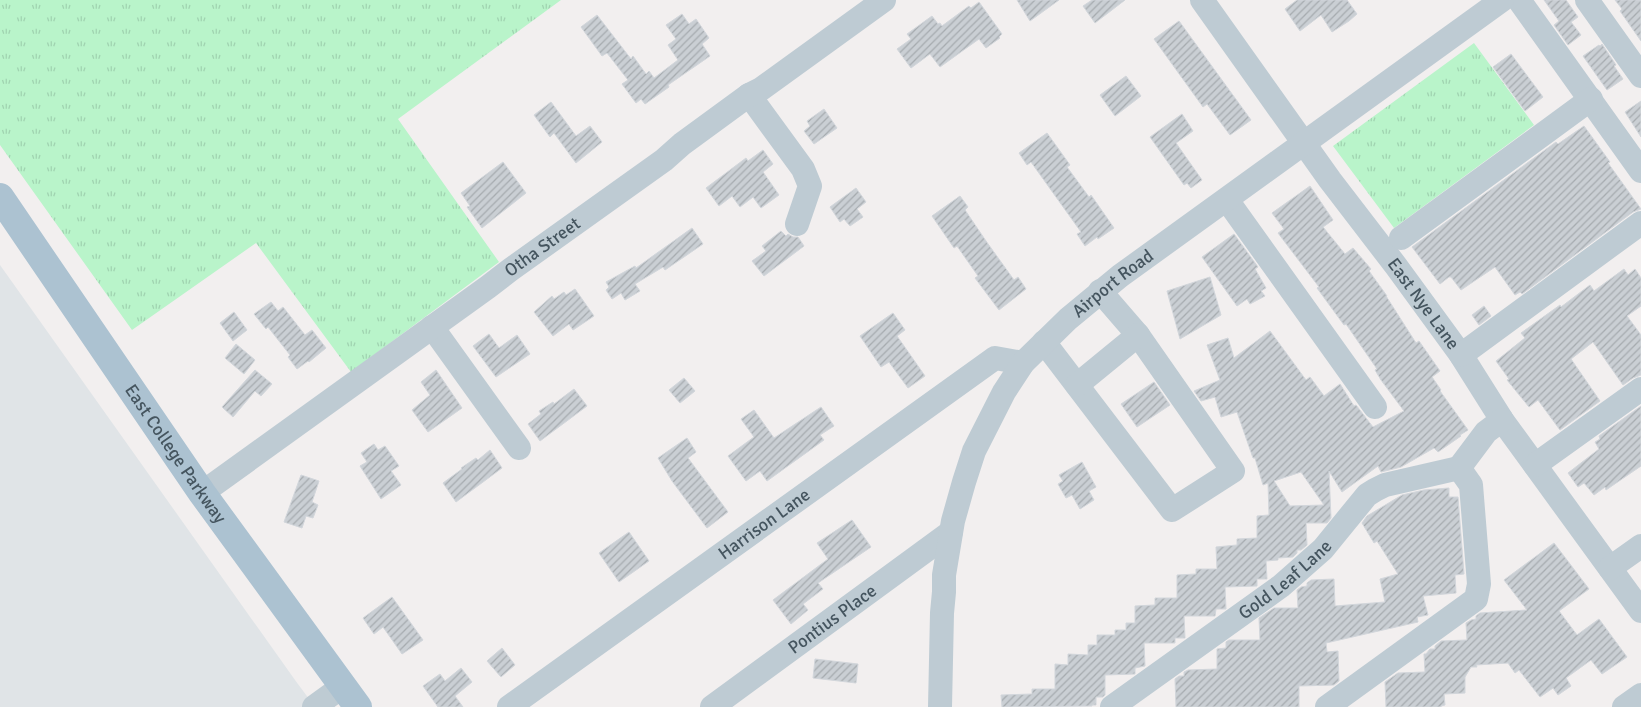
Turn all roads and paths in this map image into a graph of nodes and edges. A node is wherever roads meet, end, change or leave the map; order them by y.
1 (884, 0) edge
2 (1202, 0) edge
3 (1502, 0) edge
4 (1519, 0) edge
5 (1587, 0) edge
6 (1641, 76) edge
7 (749, 96) junction
8 (1591, 99) junction
9 (1304, 143) junction
10 (1641, 171) edge
11 (0, 197) edge
12 (1227, 200) junction
13 (1641, 223) edge
14 (797, 224) dead end
15 (1402, 238) dead end
16 (1100, 291) junction
17 (432, 327) junction
18 (1138, 335) junction
19 (1044, 342) junction
20 (1461, 355) junction
21 (1024, 363) junction
22 (1077, 385) junction
23 (1641, 389) edge
24 (1375, 407) dead end
25 (1502, 420) junction
26 (519, 448) dead end
27 (1535, 465) junction
28 (1458, 468) junction
29 (202, 493) junction
30 (951, 532) junction
31 (1641, 546) edge
32 (1610, 568) junction
33 (1641, 611) edge
34 (1641, 696) edge
35 (351, 697) edge
36 (314, 707) edge
37 (509, 707) edge
38 (712, 707) edge
39 (940, 707) edge
40 (1112, 707) edge
41 (1327, 707) edge
42 (1624, 707) edge

1 - 7 street, Otha Street
2 - 9 street, East Nye Lane
3 - 9 street, Airport Road
4 - 8 street
5 - 6 street
7 - 14 street
7 - 17 street, Otha Street
8 - 10 street
8 - 15 street
9 - 12 street, Airport Road
9 - 20 street, East Nye Lane
11 - 29 main road, East College Parkway
12 - 16 street, Airport Road
12 - 24 street
13 - 20 street
16 - 18 street
16 - 19 street, Airport Road
17 - 26 street
17 - 29 street, Otha Street
18 - 22 street
18 - 22 street
19 - 21 street, Airport Road
19 - 22 street
20 - 25 street, East Nye Lane
21 - 30 street, Airport Road
21 - 37 street, Harrison Lane
23 - 27 street
25 - 27 street, East Nye Lane
25 - 28 street
27 - 32 street, East Nye Lane
28 - 40 street, Gold Leaf Lane
28 - 41 street
29 - 35 main road, East College Parkway
30 - 38 street, Pontius Place
30 - 39 street, Airport Road
31 - 32 street
32 - 33 street, East Nye Lane
34 - 42 street
35 - 36 street

